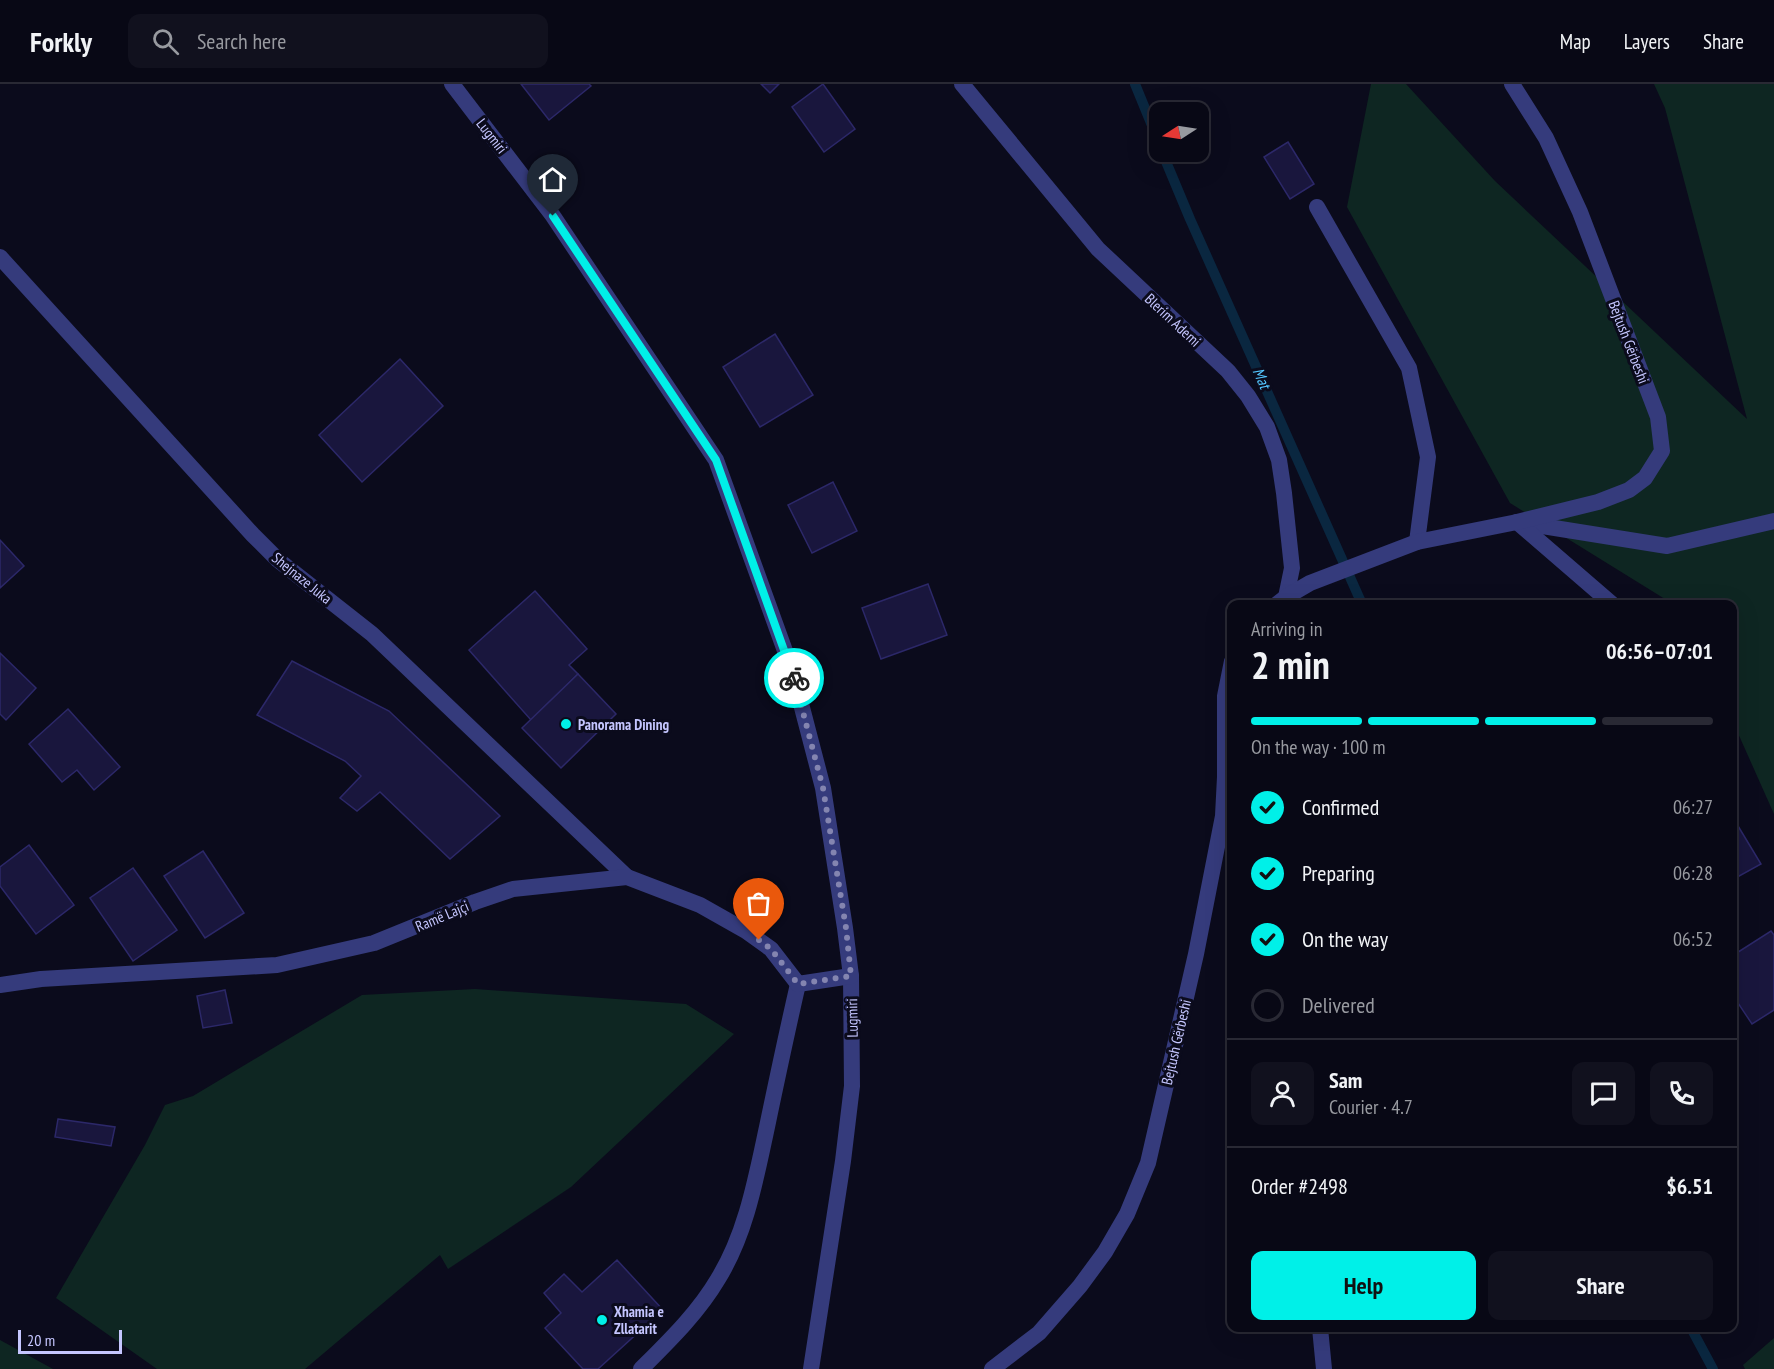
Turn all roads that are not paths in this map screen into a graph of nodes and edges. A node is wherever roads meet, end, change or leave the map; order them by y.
1 (452, 84) edge
2 (962, 84) edge
3 (1512, 84) edge
4 (1317, 207) dead end
5 (1, 261) edge
6 (1774, 521) edge
7 (1517, 522) junction
8 (1417, 542) junction
9 (1281, 600) edge
10 (1283, 600) edge
11 (1607, 600) edge
12 (1227, 686) edge
13 (627, 877) junction
14 (851, 976) junction
15 (798, 984) junction
16 (0, 985) edge
17 (1320, 1332) edge
18 (641, 1369) edge
19 (811, 1369) edge
20 (992, 1369) edge
21 (1324, 1369) edge

1 - 14 street, Lugmiri
2 - 9 street, Blerim Ademi
3 - 7 street, Bejtush Gërbeshi
4 - 8 street
5 - 13 street, Shejnaze Juka
6 - 7 street
7 - 8 street, Bejtush Gërbeshi
7 - 11 street
8 - 10 street, Bejtush Gërbeshi
12 - 20 street, Bejtush Gërbeshi
13 - 15 street, Ramë Lajçi
13 - 16 street, Ramë Lajçi
14 - 15 street
14 - 19 street, Lugmiri
15 - 18 street
17 - 21 street

